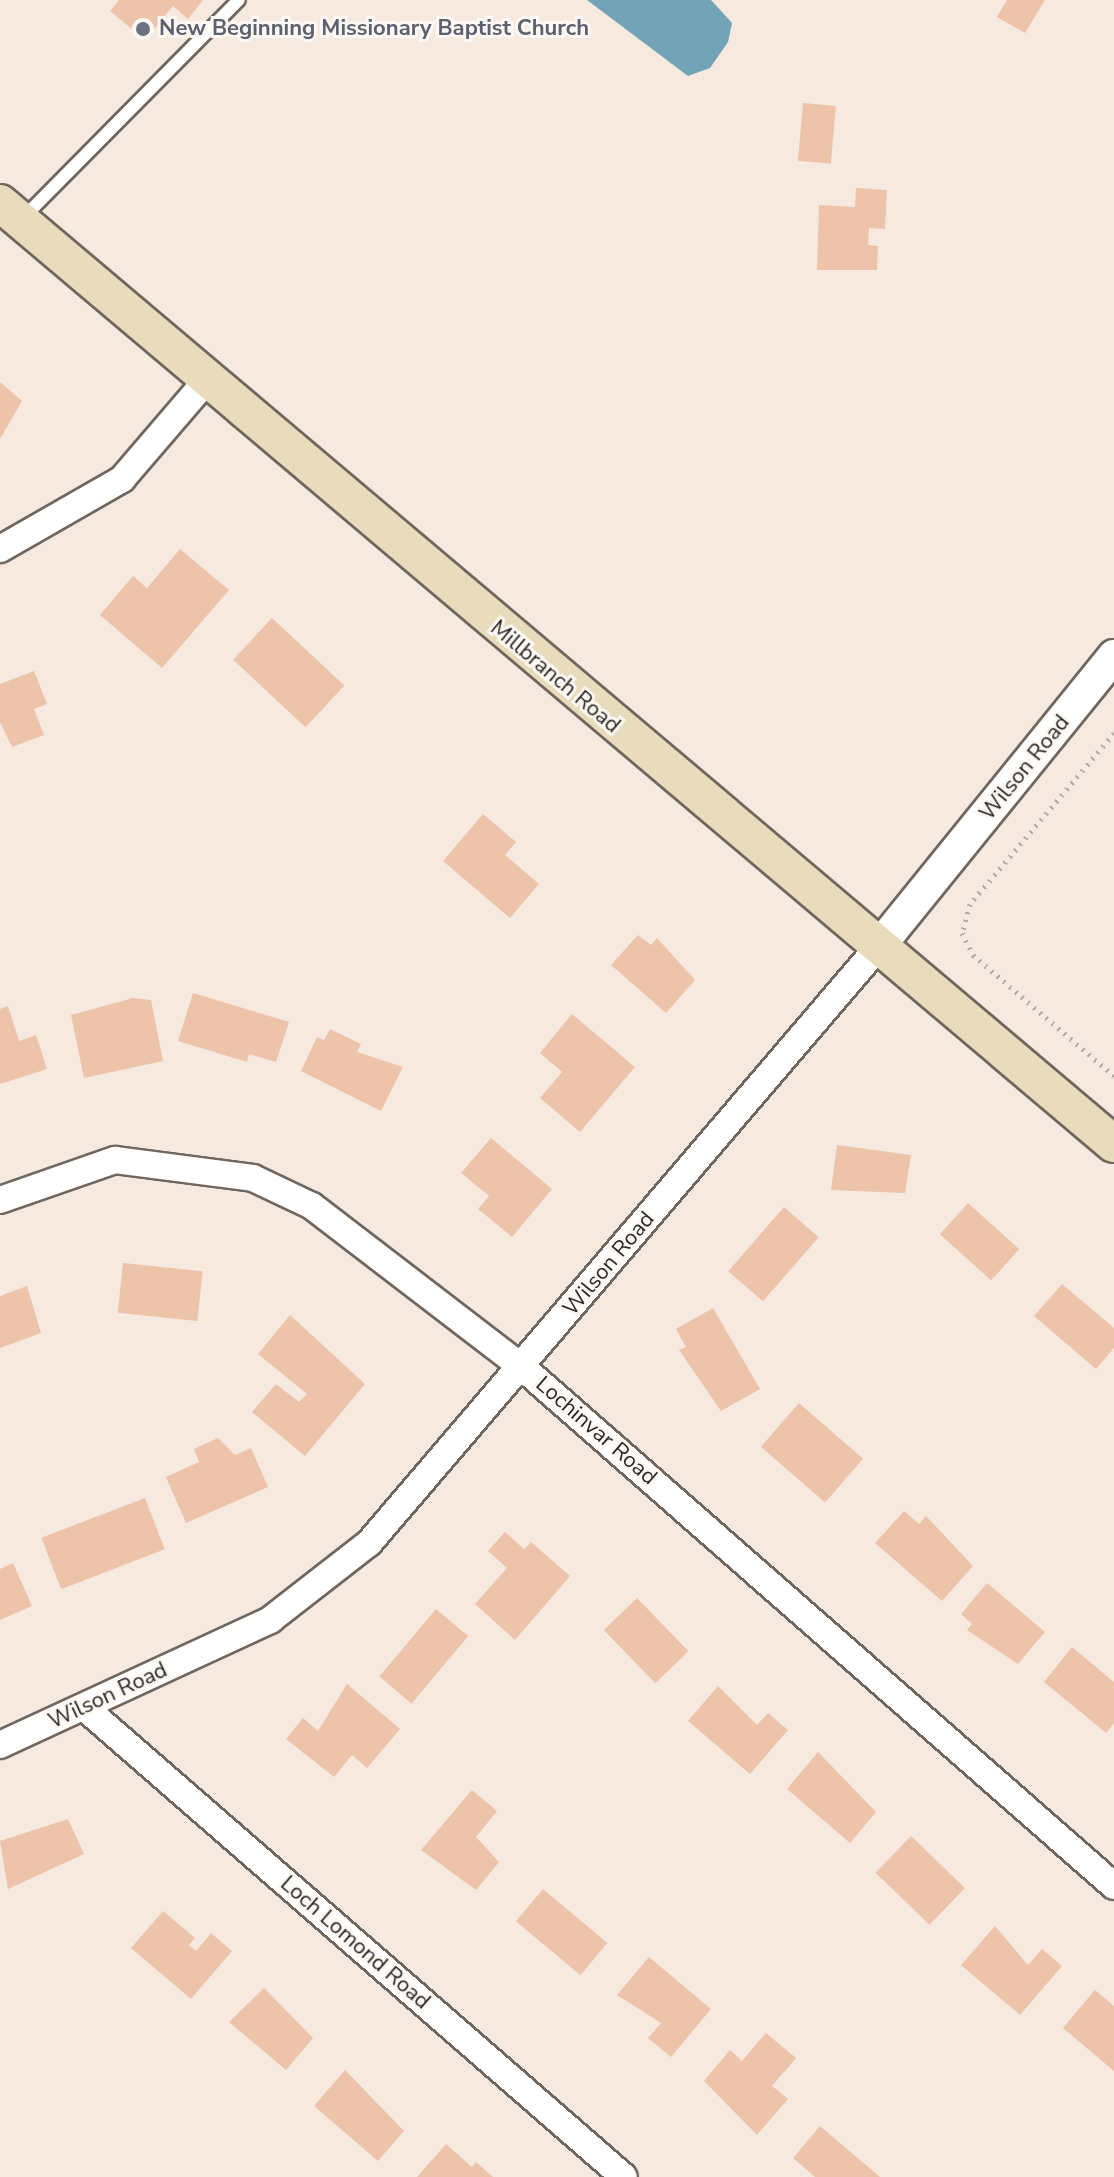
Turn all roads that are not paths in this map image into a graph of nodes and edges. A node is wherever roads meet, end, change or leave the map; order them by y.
1 (239, 0) edge
2 (10, 212) edge
3 (206, 381) junction
4 (0, 549) edge
5 (1114, 656) edge
6 (880, 945) junction
7 (1114, 1144) edge
8 (0, 1200) edge
9 (522, 1367) junction
10 (85, 1708) junction
11 (0, 1745) edge
12 (1114, 1886) edge
13 (624, 2177) edge

1 - 2 lane
2 - 3 main road, Millbranch Road
3 - 4 street
3 - 6 main road, Millbranch Road
5 - 6 street, Wilson Road
6 - 7 main road, Millbranch Road
6 - 9 street, Wilson Road
8 - 9 street, Lochinvar Road
9 - 10 street, Wilson Road
9 - 12 street, Lochinvar Road
10 - 11 street, Wilson Road
10 - 13 street, Loch Lomond Road

